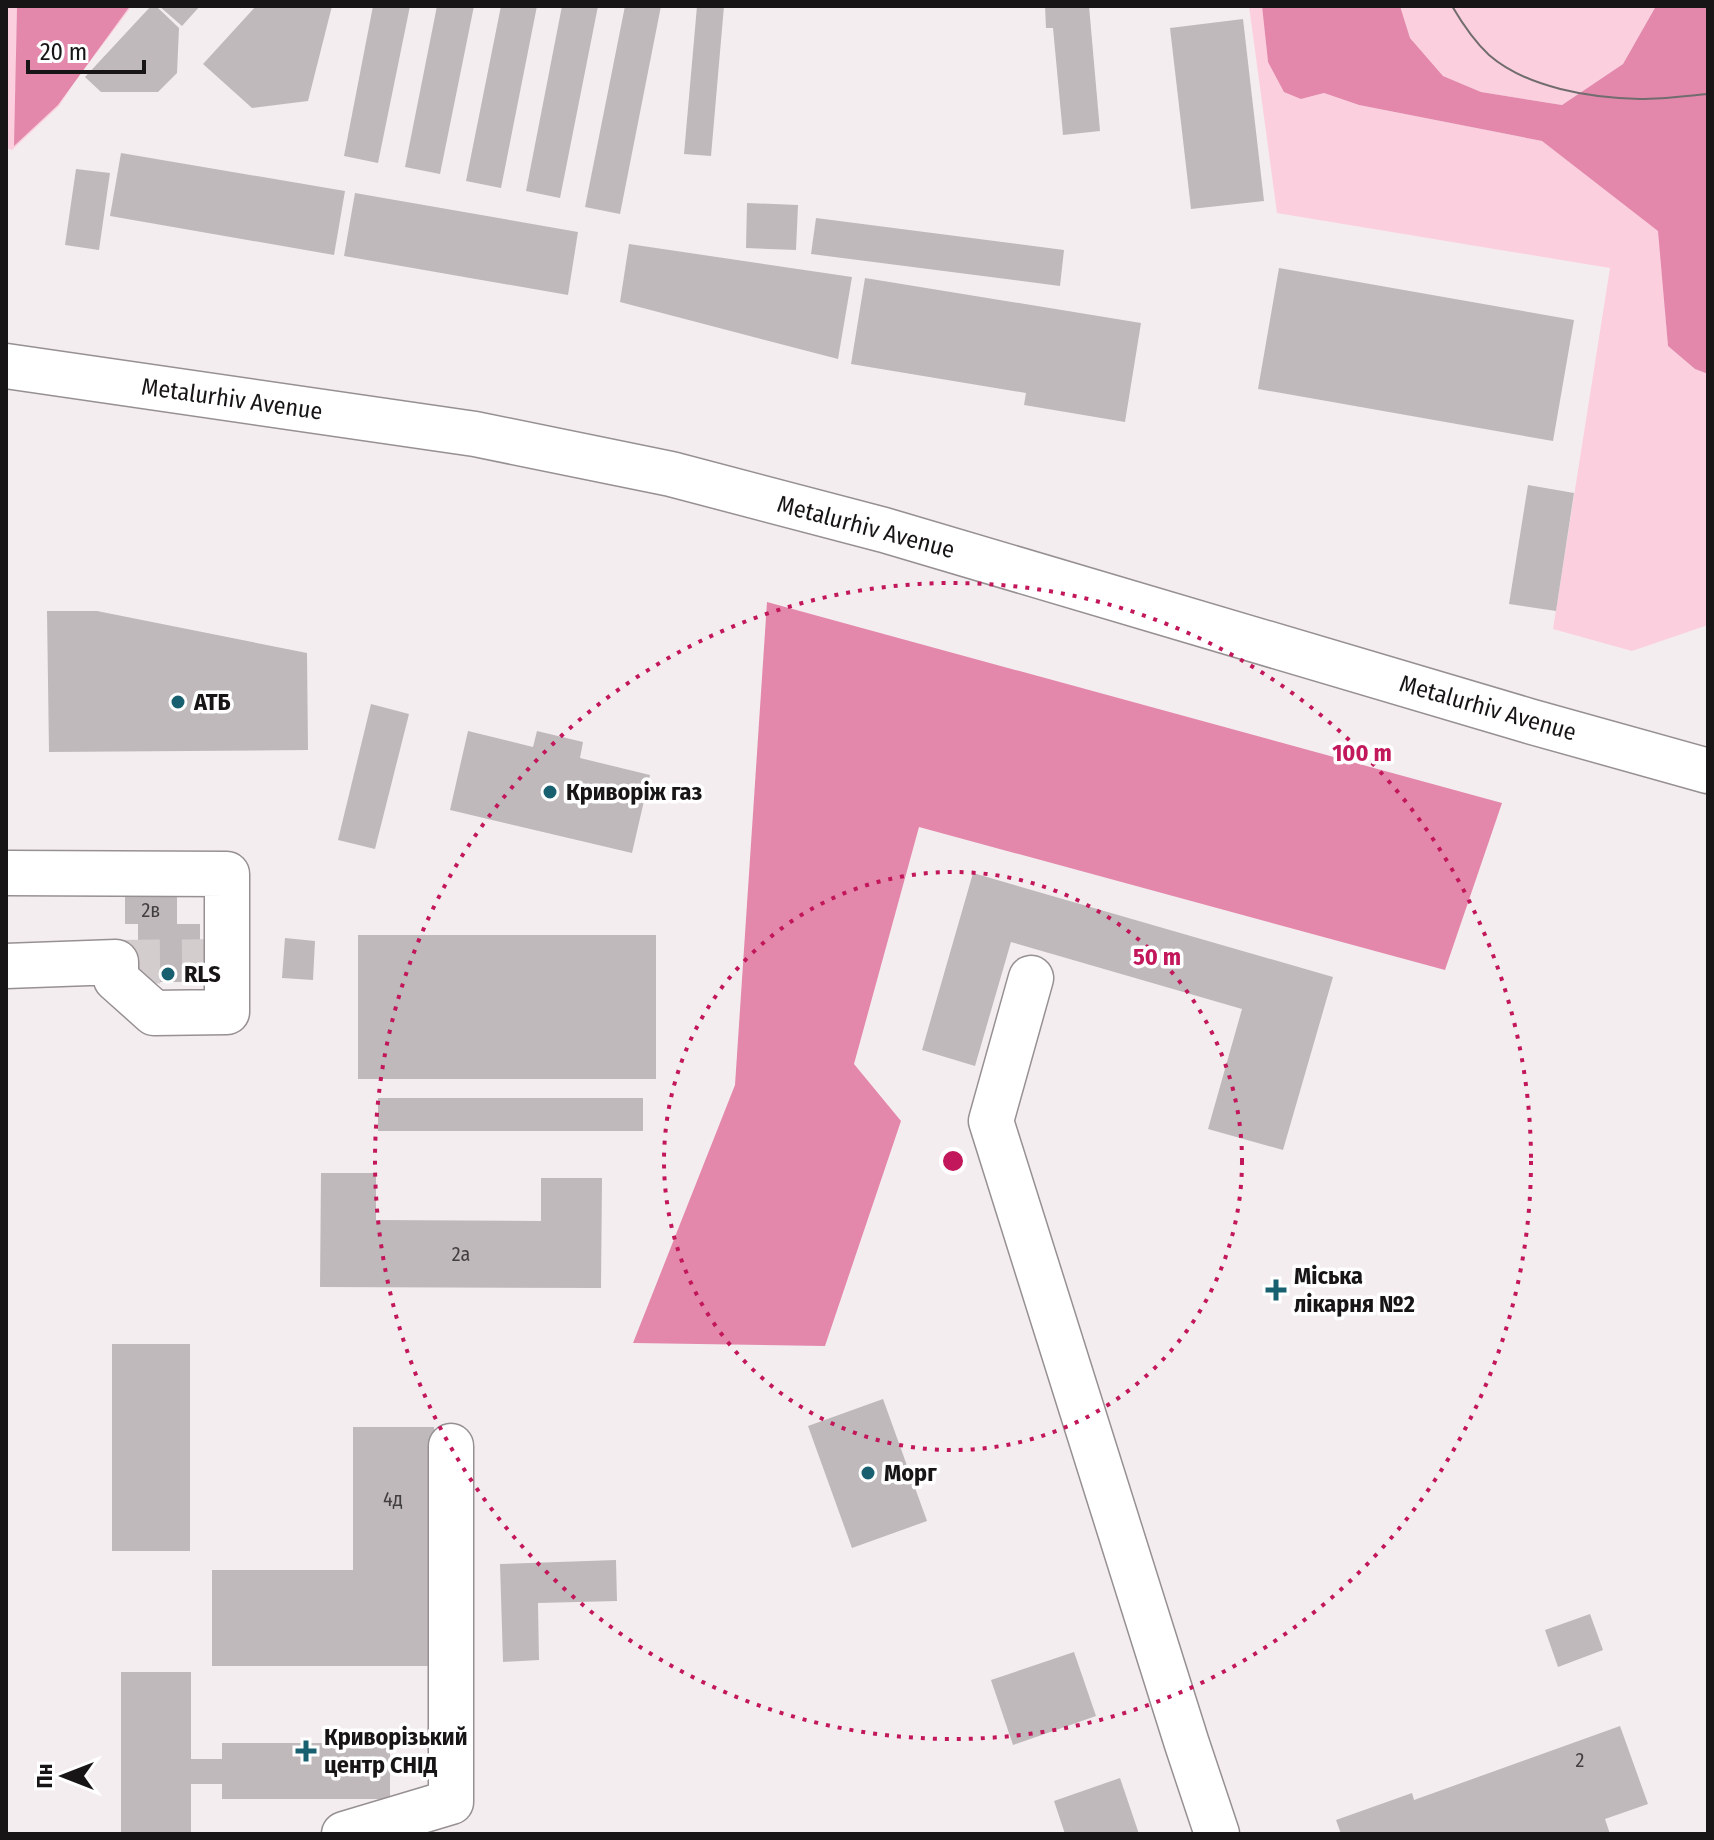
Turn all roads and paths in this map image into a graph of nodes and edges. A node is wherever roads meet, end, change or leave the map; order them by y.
1 (6, 366) edge
2 (1708, 771) edge
3 (6, 873) edge
4 (6, 966) edge
5 (1031, 978) dead end
6 (451, 1446) dead end
7 (344, 1834) edge
8 (1217, 1834) edge

1 - 2 main road, Metalurhiv Avenue
3 - 4 main road
5 - 8 main road
6 - 7 main road

